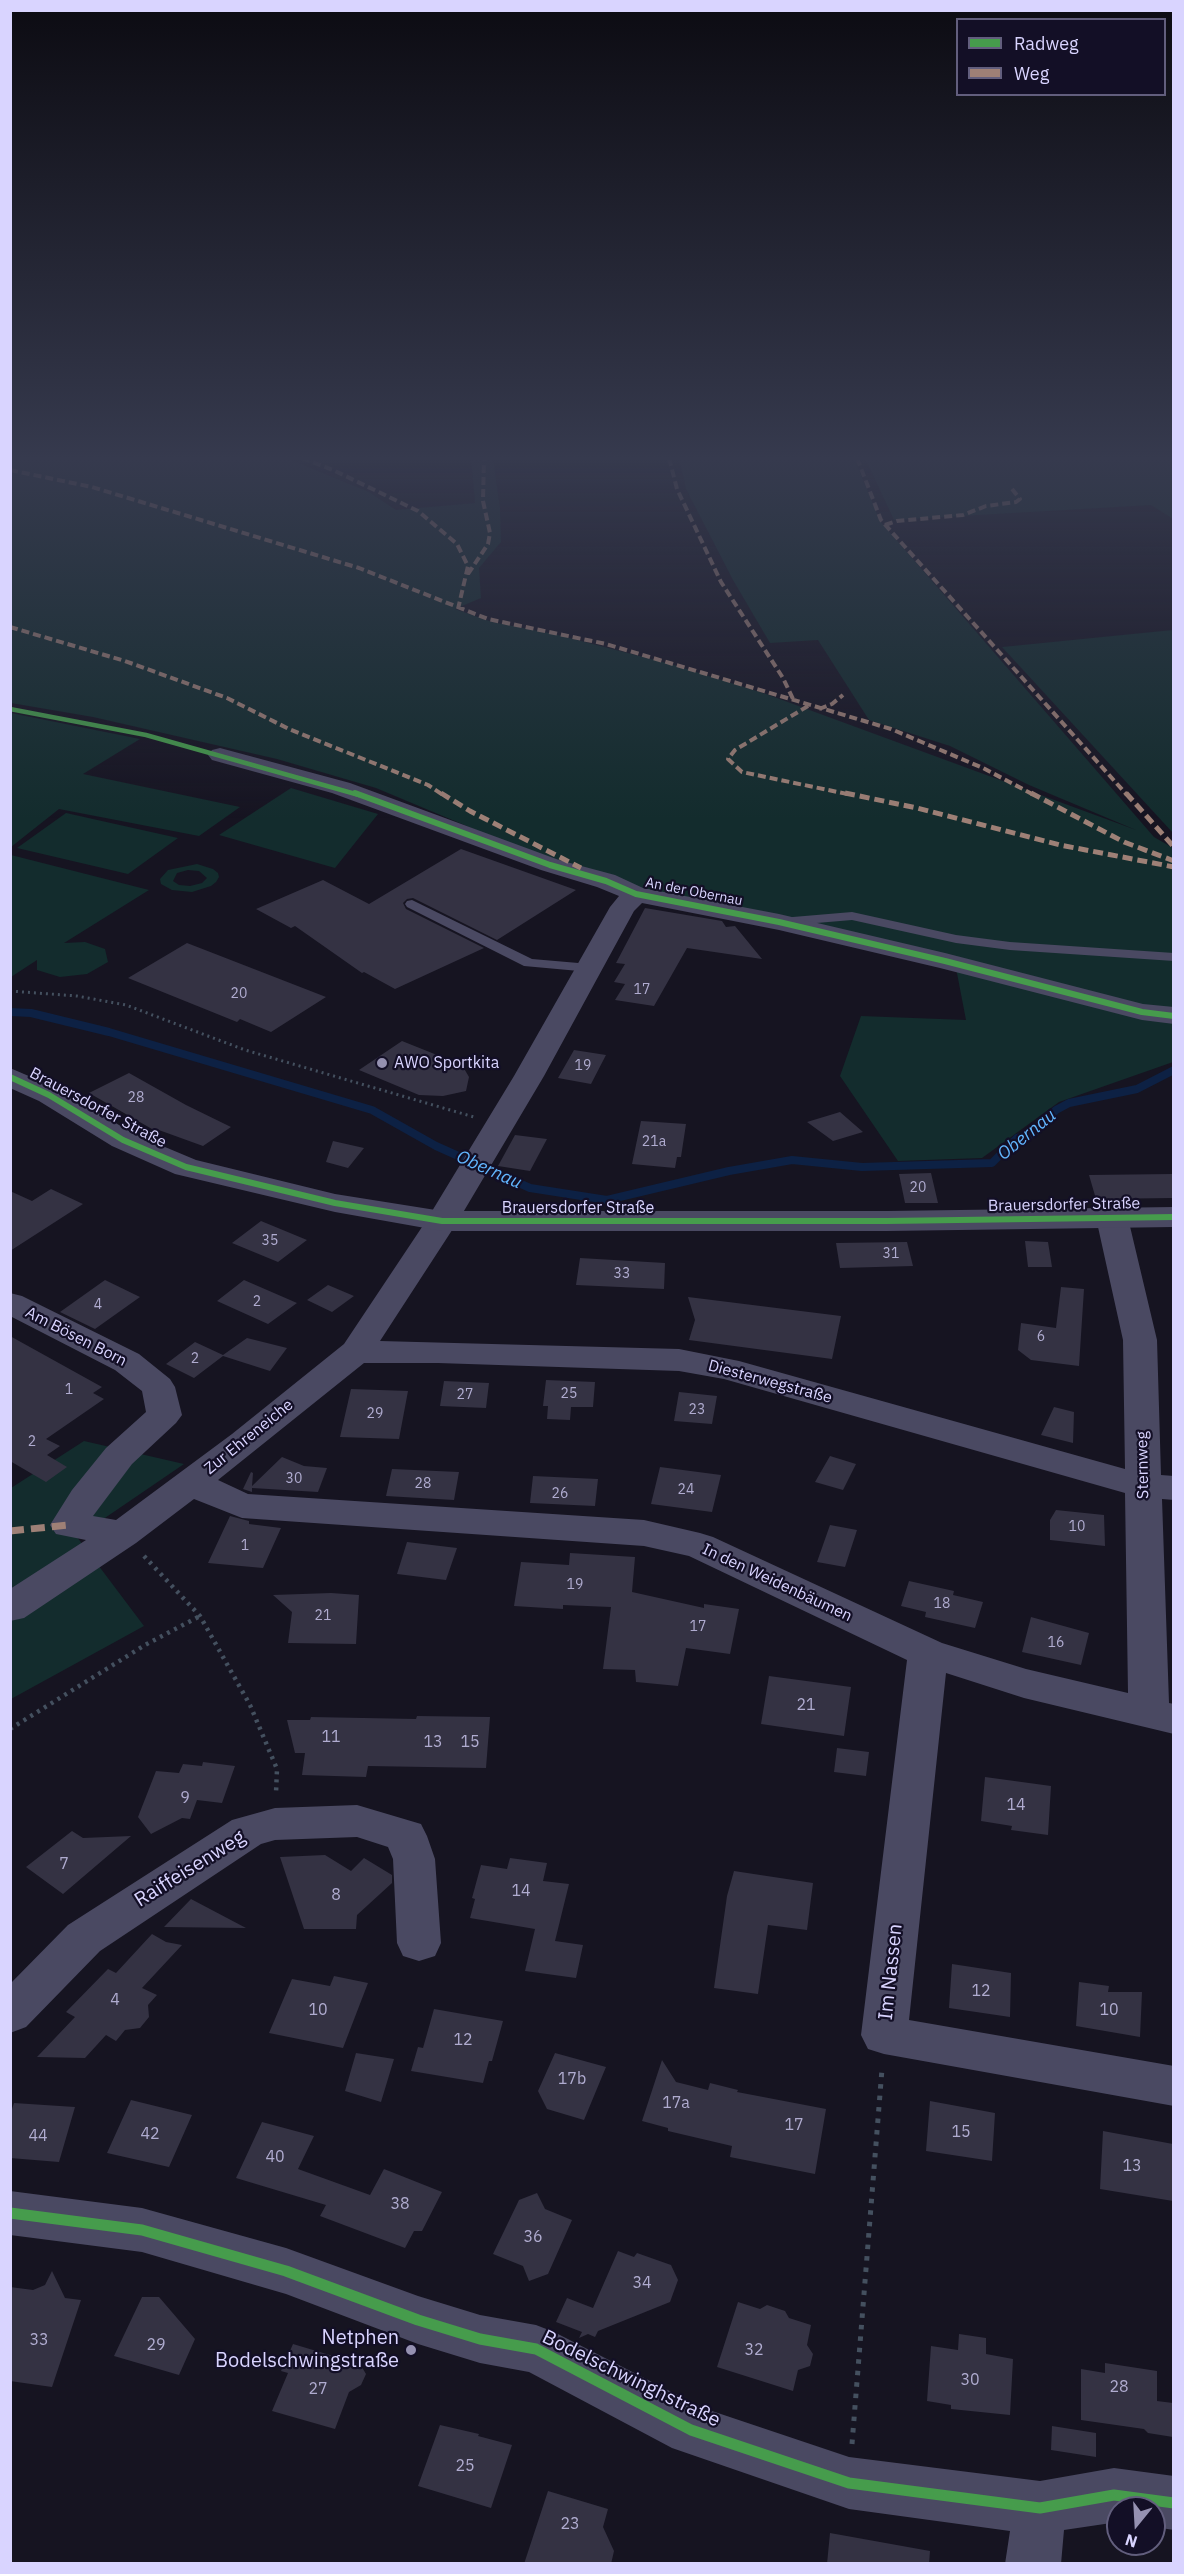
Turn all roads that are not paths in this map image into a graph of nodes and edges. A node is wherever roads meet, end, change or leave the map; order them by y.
1 (220, 755) dead end
2 (636, 894) junction
3 (412, 904) dead end
4 (779, 922) junction
5 (1173, 957) edge
6 (590, 968) junction
7 (1173, 1016) edge
8 (10, 1077) edge
9 (1173, 1217) edge
10 (1112, 1218) junction
11 (442, 1221) junction
12 (10, 1303) edge
13 (356, 1352) junction
14 (192, 1483) junction
15 (1159, 1487) edge
16 (123, 1534) junction
17 (10, 1608) edge
18 (928, 1653) junction
19 (1161, 1717) edge
20 (419, 1943) dead end
21 (10, 2014) edge
22 (1173, 2086) edge
23 (10, 2213) edge
24 (1173, 2503) edge
25 (1040, 2508) junction
26 (1034, 2564) edge

1 - 2 street, An der Obernau
2 - 4 street, An der Obernau
2 - 6 street, An der Obernau
3 - 6 lane
4 - 5 lane
4 - 7 street, An der Obernau
6 - 11 street, An der Obernau
8 - 11 street, Brauersdorfer Straße
9 - 10 street, Brauersdorfer Straße
10 - 11 street, Brauersdorfer Straße
10 - 15 street, Sternweg
11 - 13 street, Zur Ehreneiche
12 - 16 street, Am Bösen Born
13 - 14 street, Zur Ehreneiche
13 - 15 street, Diesterwegstraße
14 - 16 street, Zur Ehreneiche
14 - 18 street, In den Weidenbäumen
15 - 19 street, Sternweg
16 - 17 street, Zur Ehreneiche
18 - 19 street, In den Weidenbäumen
18 - 22 street, Im Nassen
20 - 21 street, Raiffeisenweg
23 - 25 street, Bodelschwinghstraße
24 - 25 street, Bodelschwinghstraße
25 - 26 street

